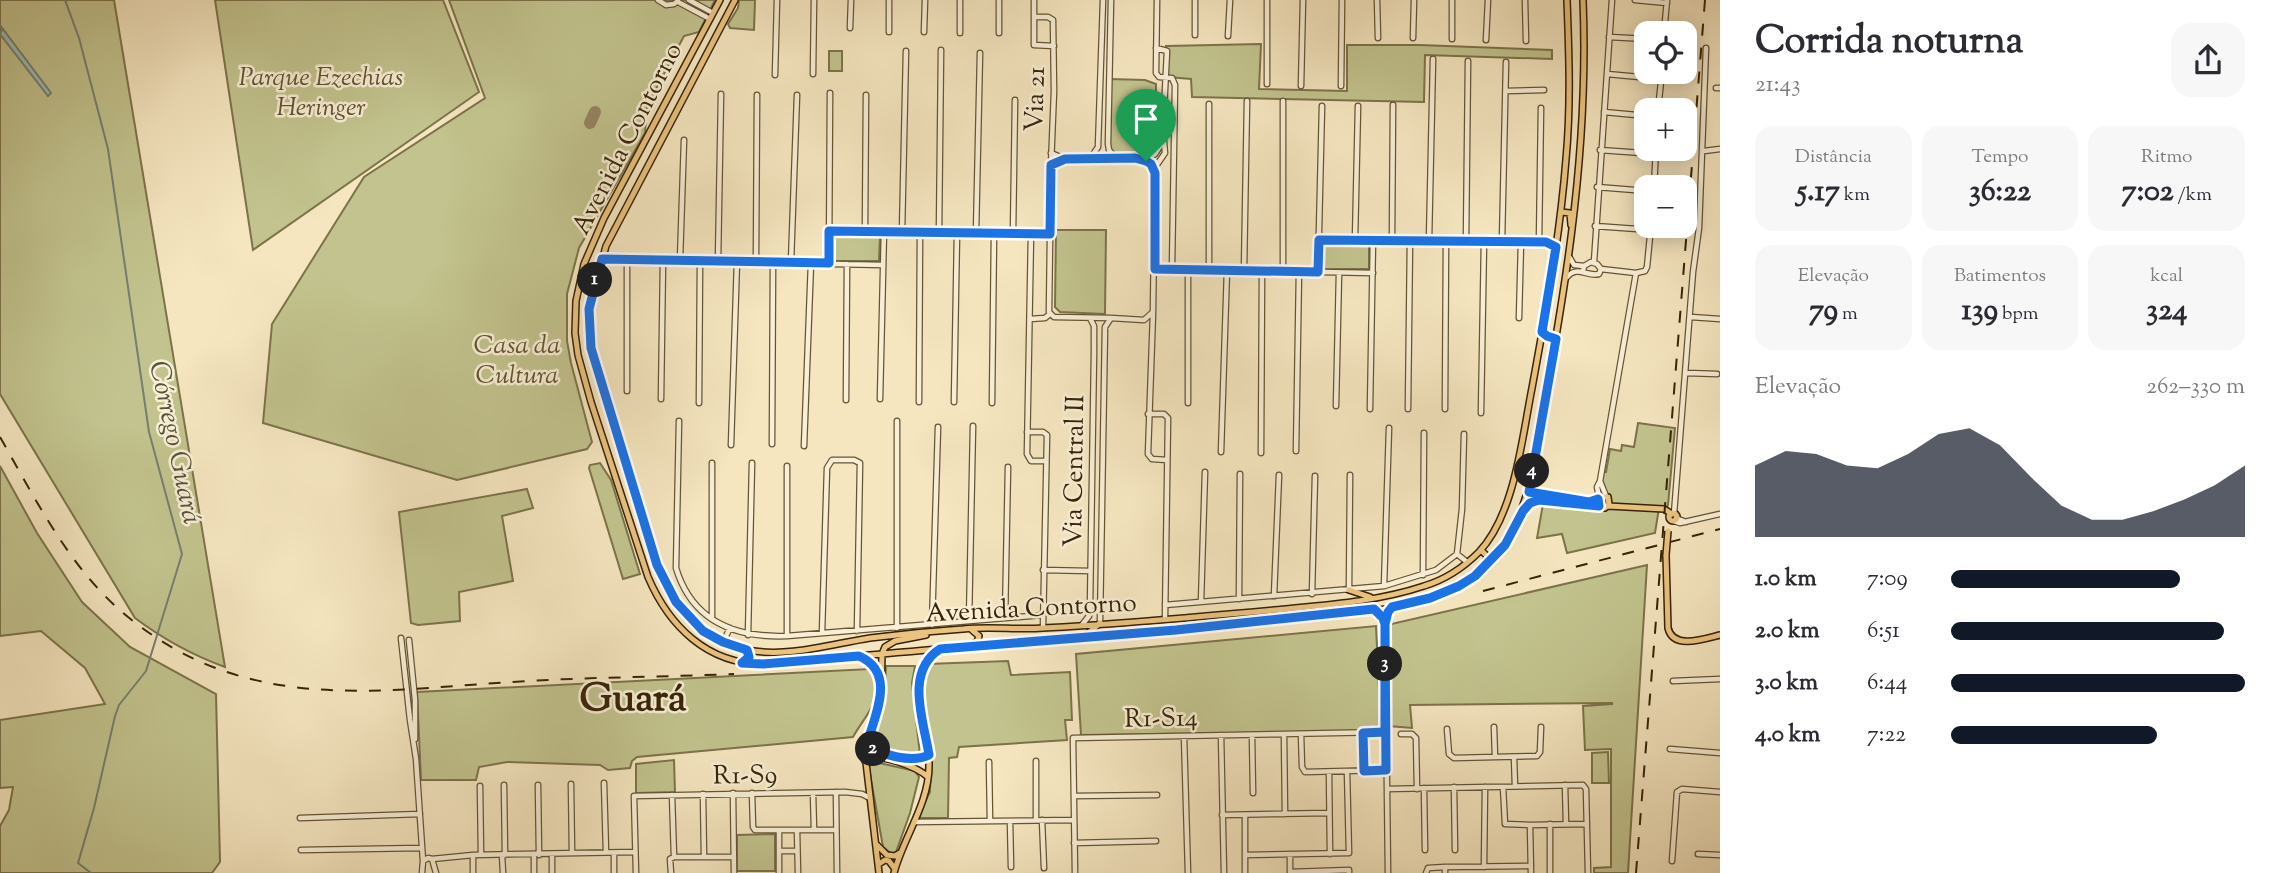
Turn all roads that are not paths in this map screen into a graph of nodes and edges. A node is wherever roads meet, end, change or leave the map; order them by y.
1 (658, 0) edge
2 (689, 0) edge
3 (720, 0) edge
4 (735, 0) edge
5 (777, 0) edge
6 (814, 0) edge
7 (851, 0) edge
8 (889, 0) edge
9 (925, 0) edge
10 (960, 0) edge
11 (999, 0) edge
12 (1034, 0) edge
13 (1102, 0) edge
14 (1111, 0) edge
15 (1157, 0) edge
16 (1195, 0) edge
17 (1230, 0) edge
18 (1267, 0) edge
19 (1303, 0) edge
20 (1342, 0) edge
21 (1377, 0) edge
22 (1414, 0) edge
23 (1452, 0) edge
24 (1488, 0) edge
25 (1525, 0) edge
26 (1567, 0) edge
27 (1583, 0) edge
28 (1612, 0) edge
29 (1635, 0) edge
30 (678, 1) edge
31 (1667, 1) edge
32 (712, 16) junction
33 (1034, 16) junction
34 (1665, 21) edge
35 (850, 28) dead end
36 (889, 32) dead end
37 (924, 32) dead end
38 (960, 33) dead end
39 (999, 33) dead end
40 (1195, 35) dead end
41 (1228, 36) dead end
42 (1609, 37) junction
43 (1378, 38) dead end
44 (1413, 38) dead end
45 (1452, 38) dead end
46 (1634, 38) edge
47 (1486, 40) dead end
48 (1526, 41) dead end
49 (1054, 46) junction
50 (1156, 48) junction
51 (1706, 48) dead end
52 (942, 50) dead end
53 (906, 51) dead end
54 (980, 53) dead end
55 (1433, 59) dead end
56 (1468, 61) dead end
57 (1506, 62) dead end
58 (683, 67) junction
59 (696, 74) junction
60 (813, 74) dead end
61 (1607, 74) junction
62 (775, 75) dead end
63 (1634, 76) edge
64 (1168, 77) junction
65 (1267, 84) dead end
66 (1301, 86) dead end
67 (1341, 86) dead end
68 (1544, 90) dead end
69 (1506, 91) junction
70 (830, 93) dead end
71 (721, 94) dead end
72 (866, 94) dead end
73 (757, 95) dead end
74 (797, 95) dead end
75 (1015, 100) dead end
76 (1247, 101) dead end
77 (1283, 101) dead end
78 (1209, 104) dead end
79 (1322, 106) dead end
80 (1358, 106) dead end
81 (1393, 106) dead end
82 (1541, 108) dead end
83 (1604, 112) junction
84 (1634, 115) edge
85 (1163, 130) junction
86 (1174, 130) junction
87 (684, 140) dead end
88 (1163, 141) junction
89 (1720, 149) edge
90 (1600, 150) junction
91 (1634, 151) edge
92 (1703, 151) junction
93 (1051, 153) junction
94 (1065, 159) junction
95 (1089, 159) junction
96 (1117, 160) junction
97 (1146, 161) junction
98 (1051, 165) junction
99 (1154, 169) junction
100 (1597, 187) junction
101 (1634, 190) edge
102 (1561, 212) junction
103 (604, 218) junction
104 (615, 225) junction
105 (1595, 226) junction
106 (1634, 227) edge
107 (829, 231) junction
108 (865, 231) junction
109 (884, 231) junction
110 (1573, 231) junction
111 (902, 232) junction
112 (920, 232) junction
113 (939, 233) junction
114 (957, 233) junction
115 (976, 233) junction
116 (993, 234) junction
117 (1013, 234) junction
118 (1031, 234) junction
119 (1050, 234) junction
120 (1558, 234) junction
121 (1650, 238) edge
122 (1373, 239) junction
123 (1319, 240) junction
124 (1355, 240) junction
125 (1392, 240) junction
126 (1410, 240) junction
127 (1429, 240) junction
128 (1446, 240) junction
129 (1466, 241) junction
130 (1484, 241) junction
131 (1503, 241) junction
132 (1521, 242) junction
133 (1539, 242) junction
134 (1546, 242) junction
135 (1556, 247) junction
136 (1570, 258) junction
137 (602, 259) junction
138 (627, 259) junction
139 (663, 260) junction
140 (680, 260) junction
141 (700, 261) junction
142 (718, 261) junction
143 (737, 261) junction
144 (756, 261) junction
145 (773, 262) junction
146 (791, 262) junction
147 (811, 262) junction
148 (1594, 262) junction
149 (829, 263) junction
150 (847, 264) junction
151 (883, 265) junction
152 (1584, 268) junction
153 (1155, 269) junction
154 (1172, 269) junction
155 (1601, 269) junction
156 (1188, 270) junction
157 (1209, 270) junction
158 (1227, 270) junction
159 (1244, 271) junction
160 (1262, 271) junction
161 (1283, 271) junction
162 (1299, 271) junction
163 (1318, 272) junction
164 (1339, 272) junction
165 (1373, 273) junction
166 (1636, 273) junction
167 (1567, 277) junction
168 (1153, 312) junction
169 (1050, 314) junction
170 (576, 316) junction
171 (589, 317) junction
172 (1690, 317) junction
173 (1089, 318) junction
174 (1111, 318) junction
175 (1519, 318) dead end
176 (1030, 319) junction
177 (1720, 319) edge
178 (1144, 320) junction
179 (1151, 326) junction
180 (1542, 332) junction
181 (575, 333) junction
182 (589, 334) junction
183 (1556, 339) junction
184 (1094, 353) junction
185 (1104, 353) junction
186 (1687, 373) junction
187 (1717, 374) dead end
188 (627, 391) dead end
189 (661, 399) dead end
190 (880, 399) dead end
191 (846, 400) dead end
192 (919, 402) dead end
193 (954, 402) dead end
194 (699, 403) dead end
195 (992, 403) dead end
196 (1188, 403) dead end
197 (1336, 406) dead end
198 (1370, 408) dead end
199 (1408, 409) dead end
200 (1445, 409) dead end
201 (1481, 413) dead end
202 (1148, 414) junction
203 (680, 421) dead end
204 (897, 421) dead end
205 (973, 426) dead end
206 (938, 427) dead end
207 (1390, 428) dead end
208 (1027, 432) junction
209 (1424, 433) dead end
210 (1464, 433) dead end
211 (772, 444) dead end
212 (731, 445) dead end
213 (804, 446) dead end
214 (1296, 451) dead end
215 (1221, 452) dead end
216 (1261, 453) dead end
217 (1167, 460) junction
218 (1046, 461) junction
219 (712, 463) dead end
220 (752, 463) dead end
221 (787, 466) dead end
222 (1009, 467) dead end
223 (1205, 472) dead end
224 (1240, 474) dead end
225 (1279, 475) dead end
226 (1350, 475) dead end
227 (1315, 476) dead end
228 (1528, 490) junction
229 (1603, 501) junction
230 (1720, 514) edge
231 (1520, 516) junction
232 (1672, 518) junction
233 (1091, 524) junction
234 (1102, 524) junction
235 (1481, 550) junction
236 (1457, 554) junction
237 (1468, 562) junction
238 (657, 565) junction
239 (645, 567) junction
240 (1484, 568) junction
241 (1044, 570) junction
242 (1090, 571) junction
243 (1423, 575) junction
244 (1090, 585) junction
245 (1101, 585) junction
246 (1384, 586) junction
247 (1349, 590) junction
248 (1312, 594) junction
249 (1293, 595) junction
250 (1274, 596) junction
251 (1373, 598) junction
252 (1239, 599) junction
253 (1201, 602) junction
254 (1165, 605) junction
255 (1392, 607) junction
256 (1294, 608) junction
257 (1374, 609) junction
258 (1253, 612) junction
259 (1043, 615) junction
260 (1209, 616) junction
261 (712, 618) junction
262 (1005, 618) junction
263 (1165, 618) junction
264 (1192, 618) junction
265 (1255, 621) junction
266 (1100, 624) junction
267 (1385, 624) junction
268 (932, 625) junction
269 (969, 625) junction
270 (1082, 625) junction
271 (1208, 627) junction
272 (730, 628) junction
273 (897, 628) junction
274 (1043, 628) junction
275 (1195, 628) junction
276 (703, 631) junction
277 (857, 631) junction
278 (935, 632) junction
279 (822, 633) junction
280 (748, 635) junction
281 (1720, 635) edge
282 (787, 636) junction
283 (401, 638) dead end
284 (1082, 638) junction
285 (691, 639) junction
286 (409, 640) dead end
287 (723, 642) junction
288 (966, 646) junction
289 (940, 649) junction
290 (747, 650) junction
291 (882, 654) junction
292 (859, 656) junction
293 (742, 663) junction
294 (1720, 679) edge
295 (1673, 681) dead end
296 (882, 685) junction
297 (1494, 727) dead end
298 (1541, 727) dead end
299 (1447, 729) dead end
300 (1385, 732) junction
301 (1363, 733) junction
302 (1284, 734) junction
303 (1301, 734) junction
304 (1401, 734) dead end
305 (1221, 735) junction
306 (1252, 735) junction
307 (1184, 736) junction
308 (867, 744) junction
309 (1670, 749) dead end
310 (415, 751) junction
311 (1720, 753) edge
312 (929, 755) junction
313 (1495, 757) junction
314 (1514, 757) junction
315 (865, 761) junction
316 (1036, 761) dead end
317 (989, 762) dead end
318 (1386, 770) junction
319 (1347, 771) junction
320 (1364, 771) junction
321 (1329, 772) junction
322 (929, 777) junction
323 (604, 783) dead end
324 (570, 784) dead end
325 (504, 785) dead end
326 (538, 785) dead end
327 (868, 785) junction
328 (1565, 785) junction
329 (480, 786) dead end
330 (1515, 786) junction
331 (1454, 787) junction
332 (1485, 787) junction
333 (1503, 787) junction
334 (1387, 789) junction
335 (1417, 789) junction
336 (1424, 789) junction
337 (813, 792) junction
338 (836, 792) junction
339 (1720, 792) edge
340 (733, 793) junction
341 (751, 793) junction
342 (856, 793) junction
343 (1253, 793) dead end
344 (703, 794) junction
345 (672, 795) junction
346 (1157, 795) dead end
347 (1073, 796) junction
348 (870, 798) junction
349 (1329, 813) junction
350 (420, 814) junction
351 (1285, 814) junction
352 (1222, 815) junction
353 (1245, 815) junction
354 (300, 818) dead end
355 (1039, 820) junction
356 (1073, 820) junction
357 (990, 821) junction
358 (1010, 821) junction
359 (913, 822) junction
360 (1550, 824) junction
361 (1566, 824) junction
362 (1587, 824) junction
363 (1530, 825) junction
364 (797, 830) junction
365 (814, 830) junction
366 (836, 830) junction
367 (779, 831) junction
368 (1156, 841) dead end
369 (1074, 843) junction
370 (877, 845) junction
371 (421, 848) junction
372 (300, 850) dead end
373 (1425, 850) dead end
374 (1455, 850) dead end
375 (779, 851) junction
376 (797, 851) junction
377 (635, 852) junction
378 (901, 852) junction
379 (572, 853) junction
380 (606, 853) junction
381 (614, 853) junction
382 (552, 854) junction
383 (1290, 854) junction
384 (1330, 854) junction
385 (1698, 854) dead end
386 (473, 855) junction
387 (481, 855) junction
388 (503, 855) junction
389 (536, 855) junction
390 (1245, 855) junction
391 (1720, 855) edge
392 (674, 857) junction
393 (704, 857) junction
394 (734, 857) junction
395 (432, 859) junction
396 (1672, 860) dead end
397 (423, 861) junction
398 (879, 864) junction
399 (1531, 866) junction
400 (1011, 867) dead end
401 (1484, 867) junction
402 (1044, 869) dead end
403 (1445, 870) edge
404 (895, 871) edge
405 (1321, 872) edge
406 (422, 873) edge
407 (436, 873) edge
408 (473, 873) edge
409 (503, 873) edge
410 (534, 873) edge
411 (552, 873) edge
412 (614, 873) edge
413 (635, 873) edge
414 (671, 873) edge
415 (734, 873) edge
416 (779, 873) edge
417 (797, 873) edge
418 (837, 873) edge
419 (879, 873) edge
420 (1075, 873) edge
421 (1188, 873) edge
422 (1224, 873) edge
423 (1245, 873) edge
424 (1290, 873) edge
425 (1349, 873) edge
426 (1388, 873) edge
427 (1426, 873) edge
428 (1531, 873) edge
429 (1550, 873) edge
430 (1588, 873) edge

1 - 30 street
2 - 32 street
3 - 32 main road, Avenida Contorno
4 - 59 main road, Avenida Contorno
5 - 62 street
6 - 60 street
7 - 35 street
8 - 36 street
9 - 37 street
10 - 38 street
11 - 39 street
12 - 33 street
13 - 95 street
14 - 96 street
15 - 50 street
16 - 40 street
17 - 41 street
18 - 65 street
19 - 66 street
20 - 67 street
21 - 43 street
22 - 44 street
23 - 45 street
24 - 47 street
25 - 48 street
26 - 102 main road, Avenida Contorno
27 - 110 main road, Avenida Contorno
28 - 42 street
29 - 31 street
30 - 32 street
31 - 34 street
32 - 58 main road, Avenida Contorno
33 - 49 street
33 - 49 street
42 - 46 street
42 - 61 street
49 - 93 street, Via 21
50 - 64 street
50 - 64 street
51 - 92 street
52 - 113 street
53 - 111 street
54 - 115 street
55 - 127 street
56 - 129 street
57 - 69 street
58 - 59 main road
58 - 103 main road, Avenida Contorno
59 - 104 main road, Avenida Contorno
61 - 63 street
61 - 83 street
64 - 85 street
64 - 86 street
68 - 69 street
69 - 131 street
70 - 107 street
71 - 142 street
72 - 108 street
73 - 144 street
74 - 146 street
75 - 117 street
76 - 159 street
77 - 161 street
78 - 157 street
79 - 123 street
80 - 124 street
81 - 125 street
82 - 133 street
83 - 84 street
83 - 90 street
85 - 86 street
85 - 88 street
86 - 154 street
87 - 140 street
88 - 97 street
88 - 99 street
89 - 92 street
90 - 91 street
90 - 100 street
92 - 172 street
93 - 94 street, Via 21
93 - 98 street, Via 21
94 - 95 street
94 - 98 street
95 - 96 street
96 - 97 street
97 - 99 street
98 - 119 street
99 - 153 street
100 - 101 street
100 - 105 street
102 - 110 main road
102 - 120 main road, Avenida Contorno
103 - 104 main road
103 - 170 main road, Avenida Contorno
104 - 137 main road, Avenida Contorno
105 - 106 street
105 - 148 street
107 - 108 street
107 - 149 street
108 - 109 street
109 - 111 street
109 - 151 street
110 - 136 main road, Avenida Contorno
111 - 112 street
112 - 113 street
112 - 192 street
113 - 114 street
114 - 115 street
114 - 193 street
115 - 116 street
116 - 117 street
116 - 195 street
117 - 118 street
118 - 119 street
118 - 176 street
119 - 169 street
120 - 134 street
120 - 135 main road, Avenida Contorno
121 - 166 street
122 - 124 street
122 - 125 street
122 - 165 street
123 - 124 street
123 - 163 street
125 - 126 street
126 - 127 street
126 - 199 street
127 - 128 street
128 - 129 street
128 - 200 street
129 - 130 street
130 - 131 street
130 - 201 street
131 - 132 street
132 - 133 street
132 - 175 street
133 - 134 street
134 - 135 street
135 - 180 main road, Avenida Contorno
136 - 152 street
136 - 167 main road, Avenida Contorno
137 - 138 street
137 - 171 main road, Avenida Contorno
138 - 139 street
138 - 188 street
139 - 140 street
139 - 189 street
140 - 141 street
141 - 142 street
141 - 194 street
142 - 143 street
143 - 144 street
143 - 212 street
144 - 145 street
145 - 146 street
145 - 211 street
146 - 147 street
147 - 149 street
147 - 213 street
148 - 152 street
148 - 155 street
149 - 150 street
150 - 151 street
150 - 191 street
151 - 190 street
152 - 155 street
152 - 167 street
153 - 154 street
153 - 168 street
154 - 156 street
155 - 166 street
156 - 157 street
156 - 196 street
157 - 158 street
158 - 159 street
158 - 215 street
159 - 160 street
160 - 161 street
160 - 216 street
161 - 162 street
162 - 163 street
162 - 214 street
163 - 164 street
164 - 165 street
164 - 197 street
165 - 198 street
166 - 229 street
167 - 183 main road, Avenida Contorno
168 - 178 street
168 - 179 street
169 - 173 street
169 - 176 street
170 - 171 main road
170 - 181 main road, Avenida Contorno
171 - 182 main road, Avenida Contorno
172 - 177 street
172 - 186 street
173 - 174 street
173 - 184 street, Via Central II
174 - 178 street
174 - 185 street, Via Central II
176 - 208 street
178 - 179 street
179 - 202 street
180 - 183 main road
180 - 235 main road, Avenida Contorno
181 - 182 main road
181 - 239 main road, Avenida Contorno
182 - 238 main road, Avenida Contorno
183 - 228 main road, Avenida Contorno
184 - 185 street
184 - 233 street, Via Central II
185 - 234 street, Via Central II
186 - 187 street
186 - 232 street
202 - 217 street
202 - 217 street
203 - 261 street
204 - 273 street
205 - 269 street
206 - 268 street
207 - 246 street
208 - 218 street
208 - 218 street
209 - 243 street
210 - 236 street
217 - 254 street
218 - 241 street
219 - 261 street
220 - 280 street
221 - 282 street
222 - 262 street
223 - 253 street
224 - 252 street
225 - 250 street
226 - 247 street
227 - 248 street
228 - 229 main road
228 - 231 main road, Avenida Contorno
229 - 231 main road
229 - 232 main road
230 - 232 street
231 - 240 main road, Avenida Contorno
232 - 281 main road, bridge
233 - 234 street
233 - 242 street, Via Central II
234 - 245 street, Via Central II
235 - 237 main road, Avenida Contorno
235 - 240 main road
236 - 237 street
236 - 243 street
237 - 251 main road, Avenida Contorno
238 - 239 main road
238 - 276 main road, Avenida Contorno
239 - 285 main road, Avenida Contorno
240 - 255 main road, Avenida Contorno
241 - 242 street
241 - 259 street
242 - 244 street, Via Central II
243 - 246 street
244 - 245 street
244 - 270 street, Via Central II
245 - 266 street, Via Central II
246 - 247 street
247 - 248 street
247 - 251 main road
248 - 249 street
249 - 250 street
249 - 256 street
250 - 252 street
251 - 256 main road, Avenida Contorno
252 - 253 street
253 - 254 street
254 - 263 street
255 - 257 main road, Avenida Contorno
255 - 267 street
256 - 258 main road, Avenida Contorno
257 - 265 main road, Avenida Contorno
257 - 267 street
258 - 260 main road, Avenida Contorno
258 - 265 main road
259 - 262 street
259 - 274 street
260 - 264 main road, Avenida Contorno
260 - 271 main road
261 - 272 street
262 - 269 street
263 - 264 main road, Avenida Contorno
263 - 266 main road, Avenida Contorno
264 - 275 main road
265 - 271 main road, Avenida Contorno
266 - 270 main road, Avenida Contorno
266 - 284 main road
267 - 300 street
268 - 269 street
268 - 273 street
269 - 274 main road, Avenida Contorno
269 - 278 main road, Avenida Contorno
269 - 288 main road
270 - 274 main road, Avenida Contorno
271 - 275 main road, Avenida Contorno
272 - 280 street
272 - 287 street
273 - 277 street
275 - 284 main road, Avenida Contorno
276 - 285 main road
276 - 287 main road, Avenida Contorno
277 - 279 street
277 - 279 street
278 - 290 main road, Avenida Contorno
278 - 291 main road
279 - 282 street
280 - 282 street
283 - 310 street
284 - 288 main road, Avenida Contorno
285 - 293 main road, Avenida Contorno
286 - 310 street
287 - 290 main road, Avenida Contorno
288 - 289 main road, Avenida Contorno
289 - 291 main road, Avenida Contorno
289 - 312 main road
290 - 293 main road
291 - 292 main road, Avenida Contorno
291 - 296 main road
292 - 293 main road, Avenida Contorno
292 - 296 main road
294 - 295 street
296 - 308 main road
297 - 313 street
298 - 314 street
299 - 313 street
300 - 301 street, R1-S14
300 - 318 street
301 - 303 street, R1-S14
301 - 320 street
302 - 303 street, R1-S14
302 - 306 street, R1-S14
302 - 351 street
303 - 321 street
304 - 335 street
305 - 306 street, R1-S14
305 - 307 street, R1-S14
305 - 352 street
306 - 343 street
307 - 347 street, R1-S14
307 - 421 street
308 - 312 main road
308 - 315 main road
309 - 311 street
310 - 350 street
312 - 322 main road
313 - 314 street
314 - 330 street
315 - 322 main road
315 - 327 main road
316 - 355 street
317 - 357 street
318 - 320 street
318 - 334 street
319 - 320 street
319 - 321 street
319 - 384 street
321 - 349 street
322 - 359 main road
323 - 380 street
324 - 379 street
325 - 388 street
326 - 389 street
327 - 342 street
327 - 348 main road
328 - 330 street
328 - 361 street
328 - 362 street
329 - 387 street
330 - 333 street
331 - 332 street
331 - 336 street
331 - 374 street
332 - 333 street
332 - 401 street
333 - 363 street
334 - 335 street
334 - 426 street
335 - 336 street
336 - 373 street
337 - 338 street, R1-S9
337 - 341 street, R1-S9
337 - 365 street
338 - 342 street, R1-S9
338 - 366 street
339 - 396 street
340 - 341 street, R1-S9
340 - 344 street, R1-S9
340 - 394 street
341 - 367 street
342 - 348 street, R1-S9
344 - 345 street, R1-S9
344 - 393 street
345 - 377 street, R1-S9
345 - 392 street
346 - 347 street
347 - 356 street, R1-S14
348 - 370 main road
349 - 351 street
349 - 384 street
350 - 354 street
350 - 371 street
351 - 353 street
352 - 353 street
352 - 422 street
353 - 390 street
355 - 356 street
355 - 358 street
355 - 402 street
356 - 369 street, R1-S14
357 - 358 street
357 - 359 street
358 - 400 street
359 - 378 main road
360 - 361 street
360 - 363 street
360 - 429 street
361 - 362 street
362 - 430 street
363 - 399 street
364 - 365 street
364 - 367 street
364 - 376 street
365 - 366 street
366 - 418 street
367 - 375 street
368 - 369 street
369 - 420 street, R1-S14
370 - 378 main road
370 - 398 main road
371 - 372 street
371 - 397 street
375 - 376 street
375 - 416 street
376 - 417 street
377 - 381 street
377 - 413 street
378 - 404 main road
379 - 380 street
379 - 382 street
380 - 381 street
381 - 412 street
382 - 389 street
382 - 411 street
383 - 384 street
383 - 390 street
383 - 424 street
385 - 391 street
386 - 387 street
386 - 395 street
386 - 408 street
387 - 388 street
388 - 389 street
388 - 409 street
389 - 410 street
390 - 423 street
392 - 393 street
392 - 414 street
393 - 394 street
394 - 415 street
395 - 397 street
395 - 407 street
397 - 406 street
398 - 404 main road
398 - 419 main road
399 - 401 street
399 - 428 street
401 - 403 street
403 - 427 street
405 - 424 street
405 - 425 street

